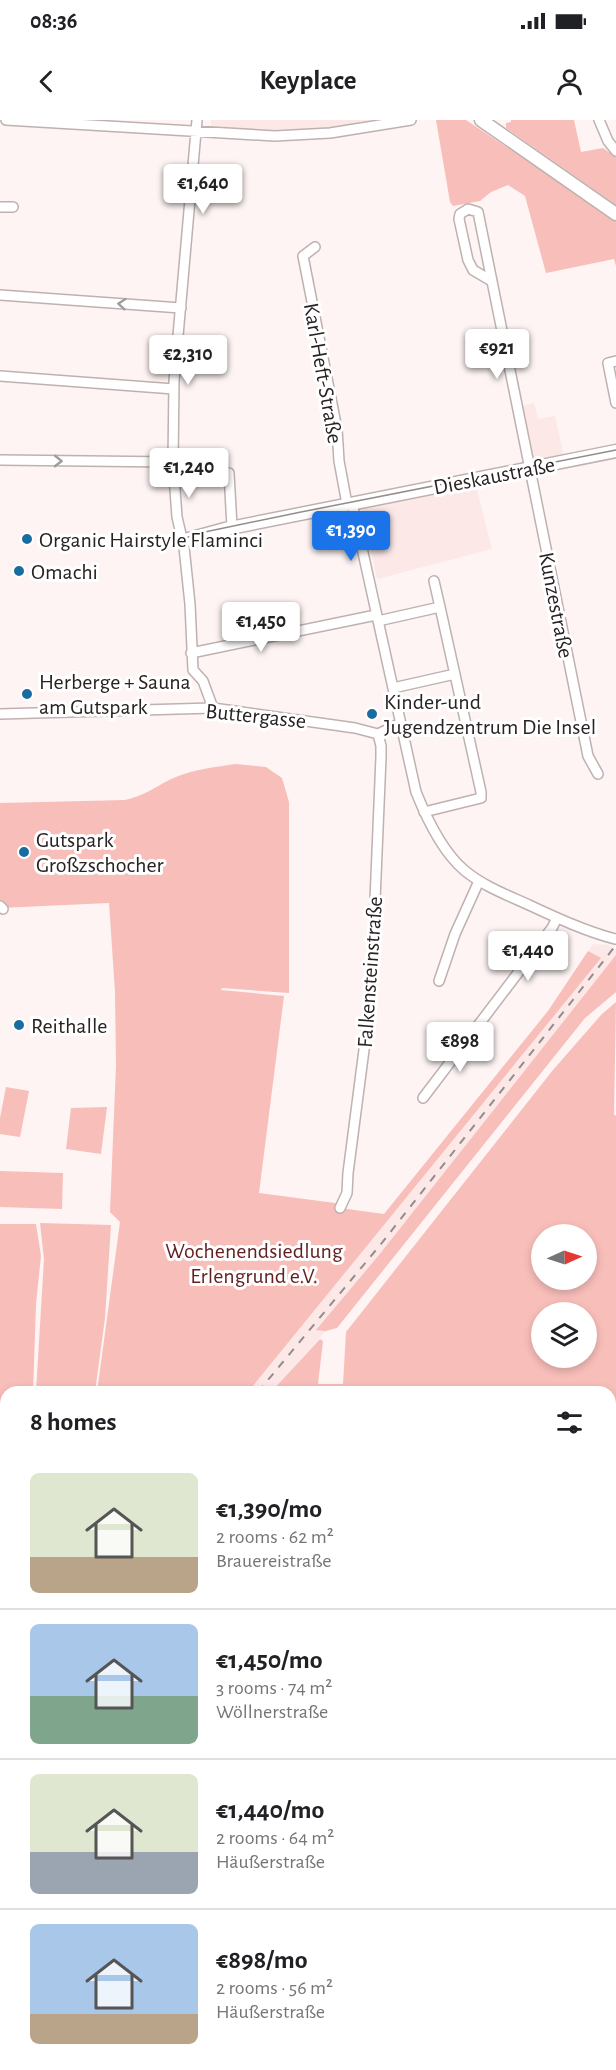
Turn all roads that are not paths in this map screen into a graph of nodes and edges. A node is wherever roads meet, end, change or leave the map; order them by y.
1 (6, 120) edge
2 (197, 120) edge
3 (411, 120) edge
4 (481, 120) edge
5 (599, 120) edge
6 (33, 121) edge
7 (196, 132) junction
8 (616, 151) edge
9 (0, 207) edge
10 (13, 207) dead end
11 (616, 214) edge
12 (315, 247) dead end
13 (490, 280) junction
14 (0, 295) edge
15 (181, 308) junction
16 (616, 361) edge
17 (0, 376) edge
18 (174, 389) junction
19 (616, 403) edge
20 (616, 451) edge
21 (0, 460) edge
22 (173, 462) junction
23 (529, 468) junction
24 (230, 473) dead end
25 (349, 504) junction
26 (232, 527) junction
27 (181, 541) junction
28 (434, 581) dead end
29 (440, 607) junction
30 (377, 618) junction
31 (191, 653) junction
32 (456, 674) junction
33 (393, 688) junction
34 (213, 708) junction
35 (0, 714) edge
36 (400, 723) junction
37 (378, 734) junction
38 (598, 774) dead end
39 (424, 812) junction
40 (479, 881) junction
41 (557, 918) junction
42 (615, 939) edge
43 (439, 981) dead end
44 (423, 1098) dead end
45 (340, 1208) dead end

1 - 6 street
2 - 7 street
3 - 7 street
4 - 11 main road
5 - 8 street
6 - 7 street
7 - 15 street
9 - 10 street
12 - 25 street, Karl-Heft-Straße
13 - 13 street, Kunzestraße
13 - 23 street, Kunzestraße
15 -> 14 street
15 - 18 street
16 - 19 street
17 - 18 street
18 - 22 street
20 - 23 main road, Dieskaustraße
21 -> 22 street
22 - 27 street
23 - 25 main road, Dieskaustraße
23 - 38 street, Kunzestraße
24 - 26 street
25 - 26 main road, Dieskaustraße
25 - 30 street
26 - 27 main road, Dieskaustraße
27 - 31 street
28 - 29 street
29 - 30 street
29 - 32 street
30 - 31 street
30 - 33 street
31 - 34 street
32 - 33 street
32 - 39 street
33 - 36 street
34 - 35 street, Buttergasse
34 - 37 street, Buttergasse
36 - 37 street
36 - 39 street
37 - 45 street, Falkensteinstraße
39 - 40 street
40 - 41 street
40 - 43 street
41 - 42 street
41 - 44 street

